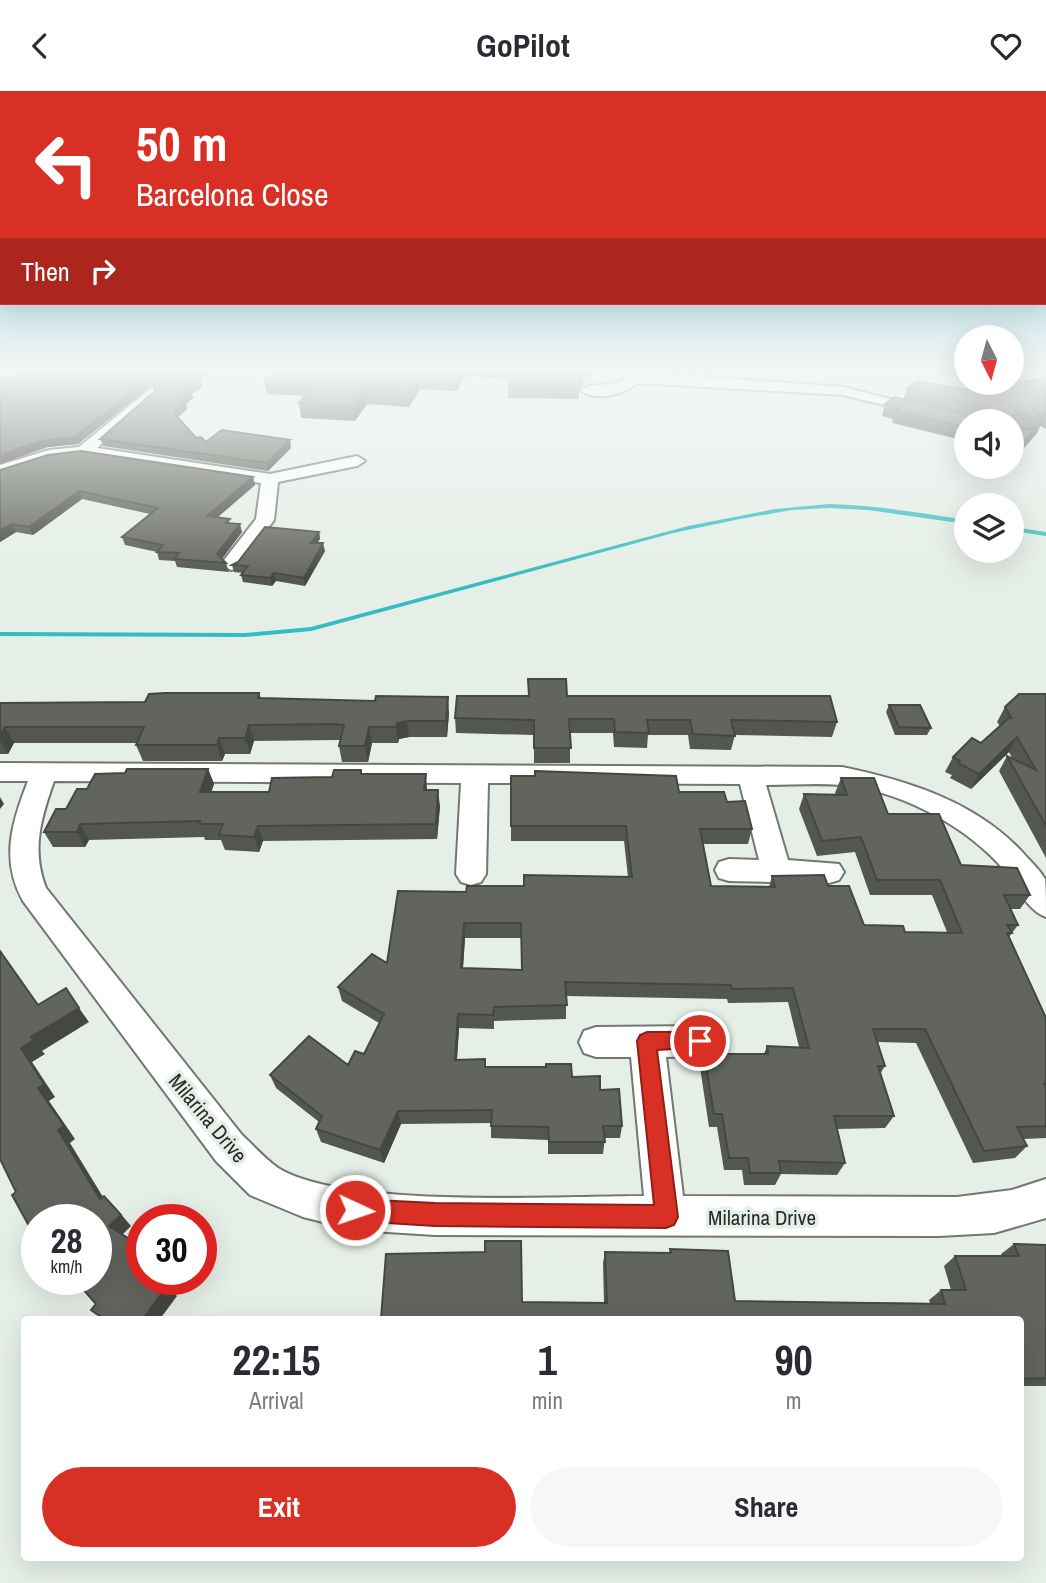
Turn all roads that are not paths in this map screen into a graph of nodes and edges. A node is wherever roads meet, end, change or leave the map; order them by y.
1 (96, 441) edge
2 (84, 451) junction
3 (357, 461) dead end
4 (0, 471) edge
5 (270, 479) junction
6 (232, 564) edge
7 (0, 772) edge
8 (44, 772) junction
9 (750, 774) junction
10 (475, 775) junction
11 (729, 870) dead end
12 (777, 871) junction
13 (829, 872) dead end
14 (471, 874) dead end
15 (1046, 905) edge
16 (647, 1041) junction
17 (700, 1041) dead end
18 (596, 1042) dead end
19 (1046, 1198) edge
20 (666, 1217) junction

1 - 2 street
2 - 4 street
2 - 5 street
3 - 5 street
5 - 6 street
7 - 8 street
8 - 10 street
8 - 20 street, Milarina Drive
9 - 10 street
9 - 12 street
9 - 15 street
10 - 14 street
11 - 12 street
12 - 13 street
16 - 17 street
16 - 18 street
16 - 20 street
19 - 20 street, Milarina Drive

